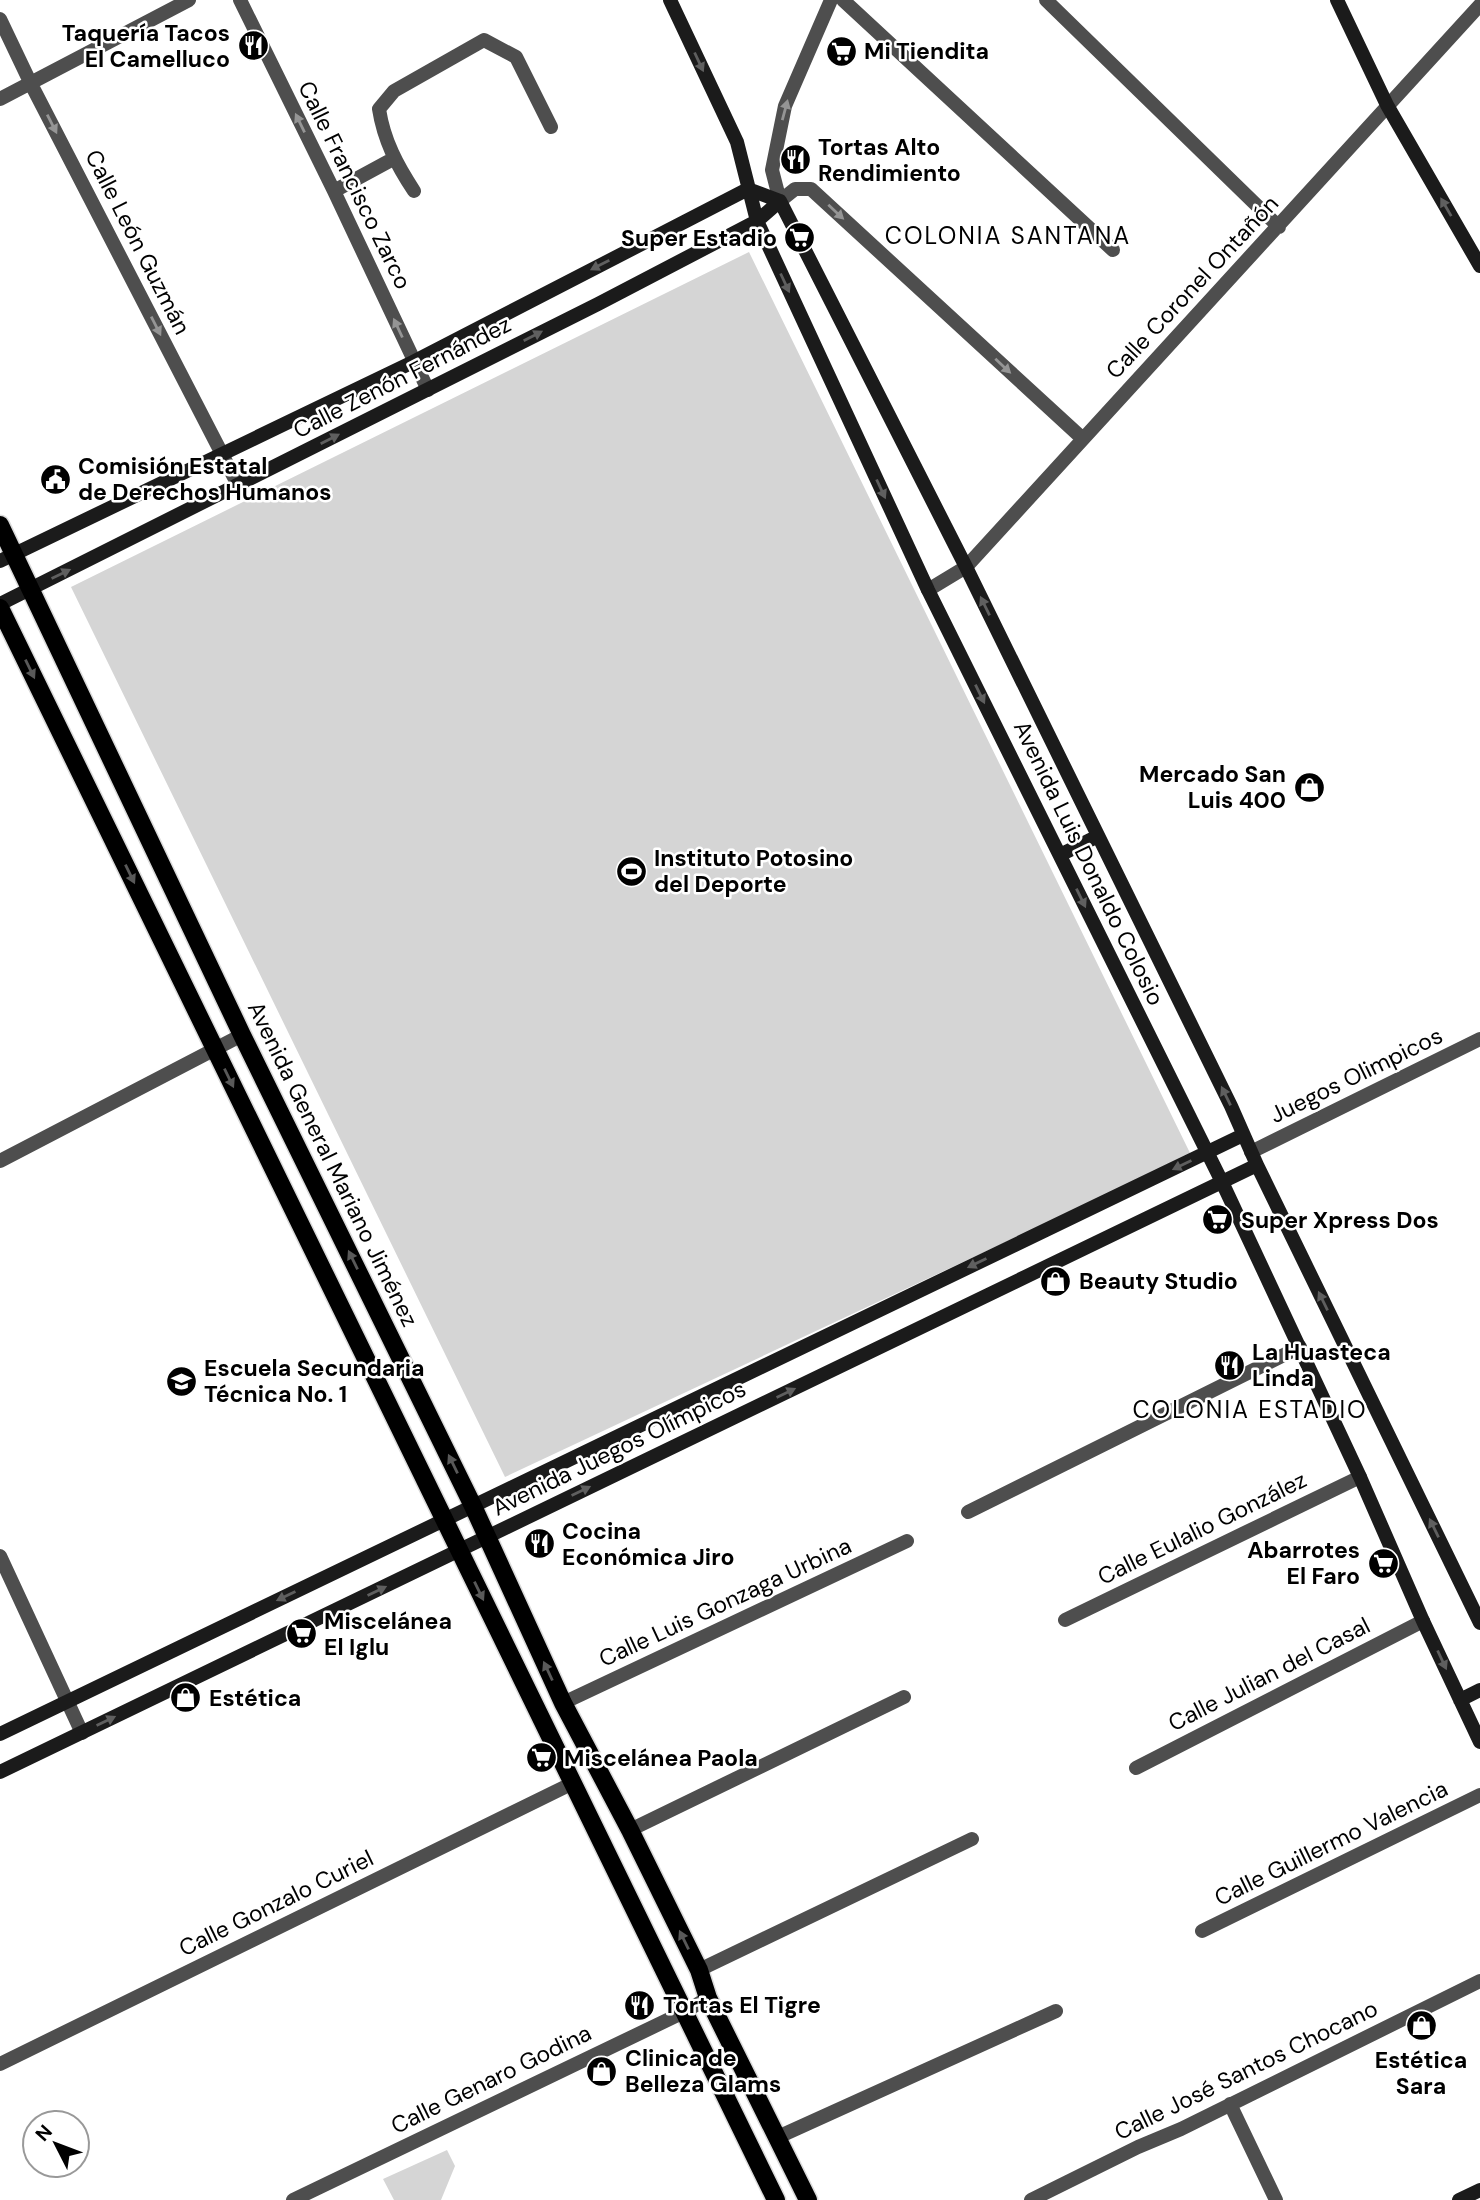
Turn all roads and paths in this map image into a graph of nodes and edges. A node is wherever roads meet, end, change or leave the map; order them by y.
1 (189, 0) edge
2 (240, 0) edge
3 (670, 0) edge
4 (831, 0) edge
5 (843, 0) edge
6 (1046, 0) edge
7 (1337, 0) edge
8 (1480, 5) edge
9 (0, 19) edge
10 (31, 84) junction
11 (0, 99) edge
12 (1387, 105) junction
13 (551, 127) dead end
14 (393, 159) junction
15 (748, 189) junction
16 (334, 191) junction
17 (414, 191) dead end
18 (780, 201) junction
19 (757, 221) junction
20 (1279, 227) junction
21 (1113, 250) dead end
22 (1480, 266) edge
23 (414, 362) junction
24 (428, 390) junction
25 (1083, 439) junction
26 (222, 455) junction
27 (238, 485) junction
28 (0, 525) edge
29 (7, 558) edge
30 (966, 568) junction
31 (31, 589) junction
32 (928, 590) junction
33 (0, 606) edge
34 (1098, 836) junction
35 (1060, 855) junction
36 (242, 1035) junction
37 (1480, 1039) edge
38 (215, 1049) junction
39 (1243, 1135) junction
40 (1207, 1153) junction
41 (1254, 1159) junction
42 (0, 1161) edge
43 (1222, 1182) junction
44 (1300, 1347) junction
45 (1360, 1476) junction
46 (474, 1506) junction
47 (968, 1512) dead end
48 (444, 1520) junction
49 (487, 1537) junction
50 (906, 1541) dead end
51 (459, 1550) junction
52 (0, 1556) edge
53 (1065, 1620) dead end
54 (1423, 1621) junction
55 (1480, 1623) edge
56 (1480, 1689) edge
57 (904, 1697) dead end
58 (1460, 1700) junction
59 (68, 1702) junction
60 (563, 1703) junction
61 (82, 1733) junction
62 (0, 1734) edge
63 (1480, 1742) edge
64 (1136, 1768) dead end
65 (0, 1772) edge
66 (573, 1783) junction
67 (1480, 1795) edge
68 (630, 1830) junction
69 (972, 1839) dead end
70 (1202, 1931) dead end
71 (699, 1970) junction
72 (1480, 1982) edge
73 (708, 1998) junction
74 (1056, 2011) dead end
75 (684, 2012) junction
76 (0, 2064) edge
77 (1230, 2104) junction
78 (778, 2137) junction
79 (1480, 2190) edge
80 (293, 2200) edge
81 (776, 2200) edge
82 (808, 2200) edge
83 (1031, 2200) edge
84 (1276, 2200) edge
85 (1460, 2200) edge

1 - 10 street
16 -> 2 street, Calle Francisco Zarco
3 -> 15 street, Avenida Luis Donaldo Colosio
18 -> 4 street
5 - 21 street
6 - 20 street
7 - 12 street
8 - 12 street, Calle Coronel Ontañón
9 - 10 street, Calle León Guzmán
10 - 11 street
10 -> 26 street, Calle León Guzmán
12 - 20 street, Calle Coronel Ontañón
22 -> 12 street
13 - 14 street
14 - 16 street
14 - 17 street
15 - 18 street
15 - 19 street, Avenida Luis Donaldo Colosio
15 -> 23 street, Calle Zenón Fernández
23 -> 16 street, Calle Francisco Zarco
18 - 19 street, Calle Zenón Fernández
18 -> 25 street
18 - 30 street, Avenida Luis Donaldo Colosio
24 -> 19 street, Calle Zenón Fernández
19 -> 32 street, Avenida Luis Donaldo Colosio
20 - 25 street, Calle Coronel Ontañón
23 - 24 street, Calle Francisco Zarco
23 - 26 street, Calle Zenón Fernández
27 -> 24 street, Calle Zenón Fernández
25 - 30 street, Calle Coronel Ontañón
26 - 27 street, Calle León Guzmán
26 - 29 street, Calle Zenón Fernández
31 -> 27 street, Calle Zenón Fernández
28 - 29 main road, Avenida General Mariano Jiménez
29 - 31 main road, Avenida General Mariano Jiménez
30 - 32 street, Calle Coronel Ontañón
34 -> 30 street, Avenida Luis Donaldo Colosio
31 - 33 street, Calle Zenón Fernández
31 - 36 main road, Avenida General Mariano Jiménez
32 -> 35 street, Avenida Luis Donaldo Colosio
33 -> 38 main road
34 - 35 street
39 -> 34 street, Avenida Luis Donaldo Colosio
35 -> 40 street, Avenida Luis Donaldo Colosio
36 - 38 street
46 -> 36 main road, Avenida General Mariano Jiménez
37 - 41 street, Juegos Olimpicos
38 - 42 street
38 -> 48 main road
39 - 40 street, Avenida Juegos Olímpicos
39 - 41 street, Avenida Luis Donaldo Colosio
40 - 43 street, Avenida Luis Donaldo Colosio
40 -> 46 street, Avenida Juegos Olímpicos
41 - 43 street, Avenida Juegos Olímpicos
55 -> 41 street, Avenida Luis Donaldo Colosio
43 - 44 street, Avenida Luis Donaldo Colosio
49 -> 43 street, Avenida Juegos Olímpicos
44 - 45 street, Avenida Luis Donaldo Colosio
44 - 47 street
45 - 53 street, Calle Eulalio González
45 - 54 street, Avenida Luis Donaldo Colosio
46 - 48 street, Avenida Juegos Olímpicos
46 - 49 main road, Avenida General Mariano Jiménez
48 - 51 main road
48 -> 59 street, Avenida Juegos Olímpicos
49 - 51 street, Avenida Juegos Olímpicos
60 -> 49 main road, Avenida General Mariano Jiménez
50 - 60 street, Calle Luis Gonzaga Urbina
61 -> 51 street, Avenida Juegos Olímpicos
51 -> 66 main road
52 - 59 street
54 -> 58 street, Avenida Luis Donaldo Colosio
54 - 64 street, Calle Julian del Casal
56 - 58 street
57 - 68 street
58 - 63 street, Avenida Luis Donaldo Colosio
59 - 61 street
59 - 62 street, Avenida Juegos Olímpicos
60 - 68 main road, Avenida General Mariano Jiménez
61 - 65 street, Avenida Juegos Olímpicos
66 - 75 main road
66 - 76 street, Calle Gonzalo Curiel
67 - 70 street, Calle Guillermo Valencia
71 -> 68 main road, Avenida General Mariano Jiménez
69 - 71 street
71 - 73 main road, Avenida General Mariano Jiménez
72 - 77 street, Calle José Santos Chocano
73 - 75 street, Calle Genaro Godina
73 - 78 main road, Avenida General Mariano Jiménez
74 - 78 street
75 - 80 street, Calle Genaro Godina
75 - 81 main road
77 - 83 street, Calle José Santos Chocano
77 - 84 street
78 - 82 main road, Avenida General Mariano Jiménez
79 - 85 street

